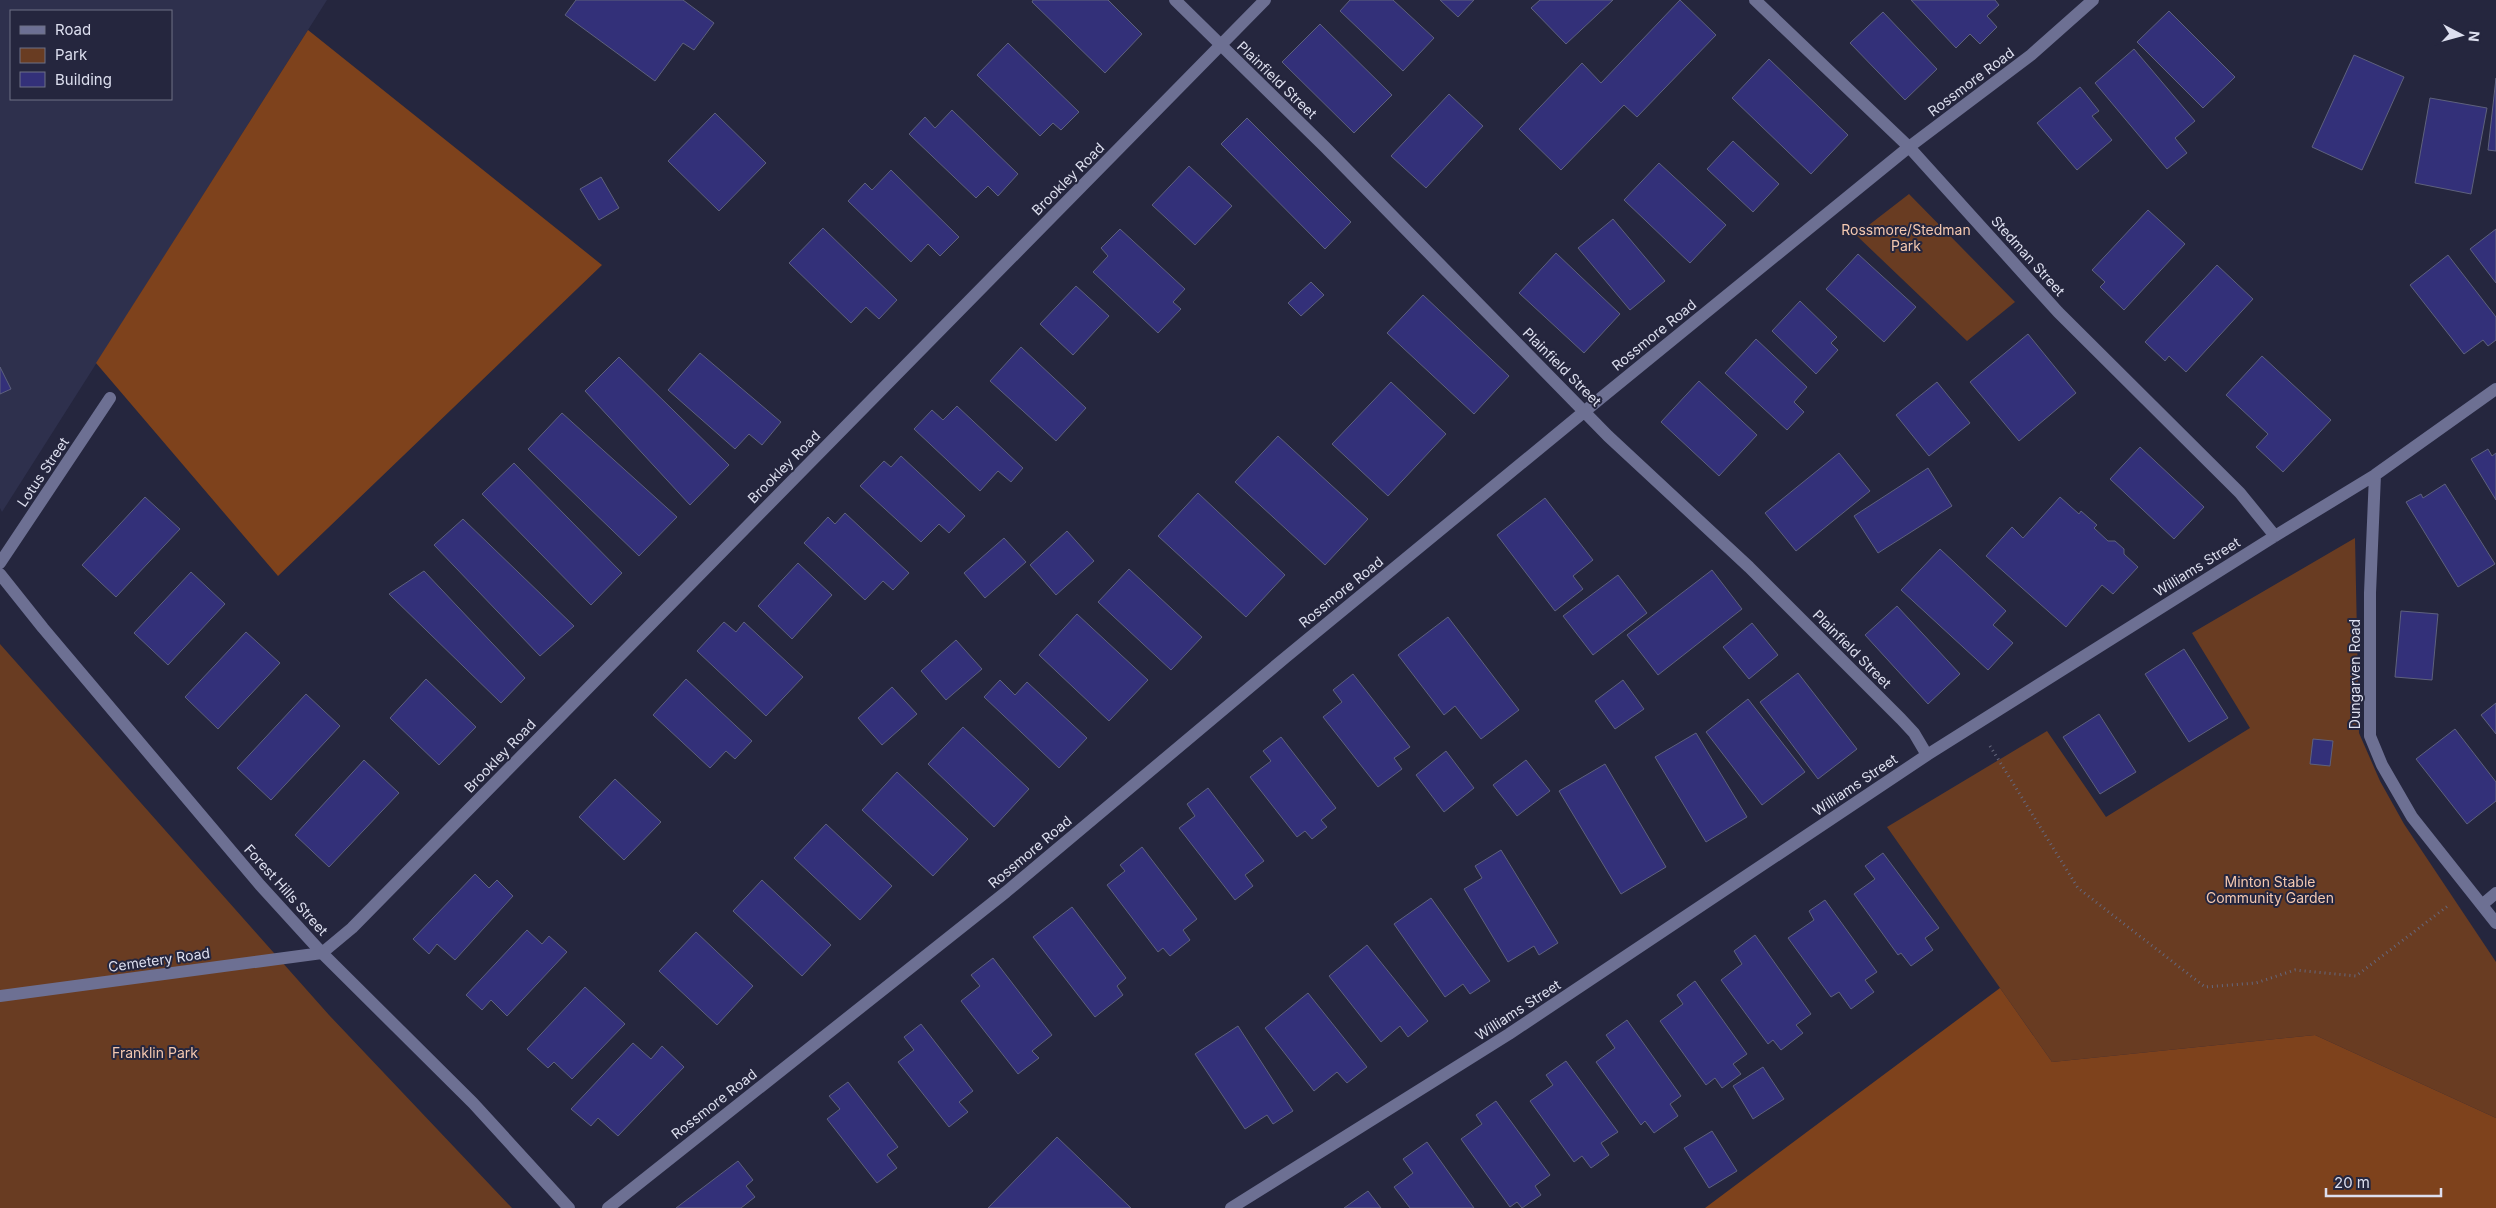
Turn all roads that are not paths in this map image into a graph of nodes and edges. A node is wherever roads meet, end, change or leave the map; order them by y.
1 (1174, 0) edge
2 (1265, 0) edge
3 (1755, 0) edge
4 (2093, 0) edge
5 (1221, 46) junction
6 (1909, 147) junction
7 (2496, 388) edge
8 (110, 398) dead end
9 (1585, 411) junction
10 (2375, 476) junction
11 (2275, 536) junction
12 (0, 563) edge
13 (0, 574) edge
14 (1927, 755) junction
15 (2496, 893) edge
16 (2483, 904) junction
17 (2496, 923) edge
18 (322, 953) junction
19 (0, 996) edge
20 (569, 1208) edge
21 (608, 1208) edge
22 (1231, 1208) edge

1 - 5 street, Plainfield Street
2 - 5 street, Brookley Road
3 - 6 street, Stedman Street
4 - 6 street, Rossmore Road
5 - 9 street, Plainfield Street
5 - 18 street, Brookley Road
6 - 9 street, Rossmore Road
6 - 11 street, Stedman Street
7 - 10 street, Williams Street
8 - 12 street, Lotus Street
9 - 14 street, Plainfield Street
9 - 21 street, Rossmore Road
10 - 11 street, Williams Street
10 - 16 street, Dungarven Road
11 - 14 street, Williams Street
13 - 18 street, Forest Hills Street
14 - 22 street, Williams Street
15 - 16 street
16 - 17 street, Dungarven Road
18 - 19 street, Cemetery Road
18 - 20 street, Forest Hills Street

